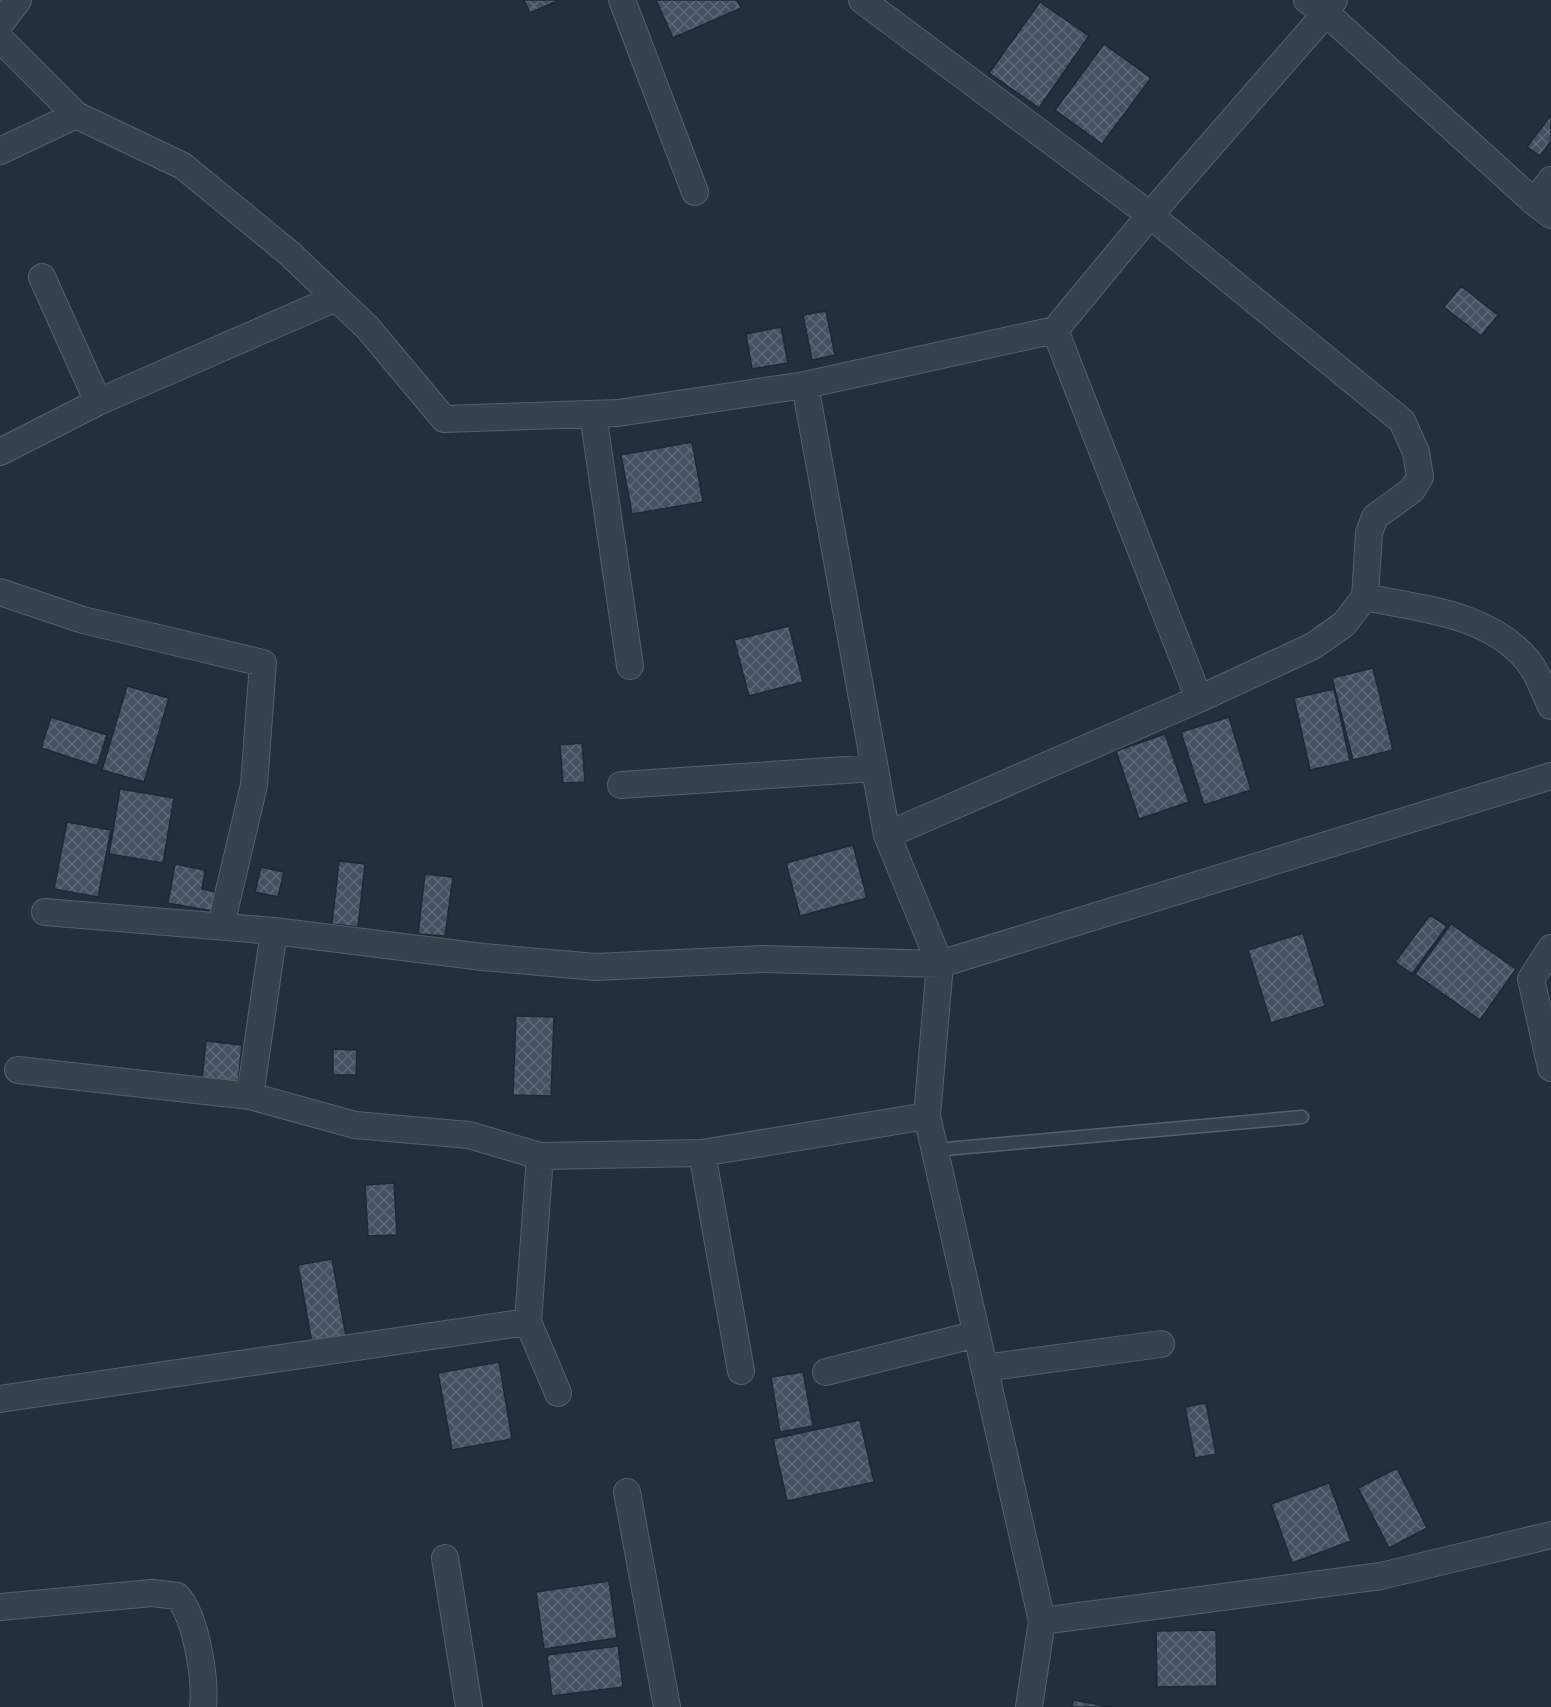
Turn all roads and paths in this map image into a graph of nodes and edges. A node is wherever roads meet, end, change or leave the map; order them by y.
1 (18, 0) edge
2 (622, 0) edge
3 (862, 0) edge
4 (1322, 4) edge
5 (0, 24) edge
6 (0, 39) edge
7 (76, 115) junction
8 (0, 151) edge
9 (1551, 180) edge
10 (695, 192) dead end
11 (1542, 209) edge
12 (1150, 215) junction
13 (42, 277) dead end
14 (336, 298) junction
15 (1055, 330) junction
16 (805, 385) junction
17 (98, 402) junction
18 (593, 414) junction
19 (0, 452) edge
20 (0, 592) edge
21 (1365, 597) junction
22 (630, 666) dead end
23 (1199, 699) junction
24 (1551, 706) edge
25 (875, 768) junction
26 (1551, 776) edge
27 (621, 785) dead end
28 (887, 835) junction
29 (45, 912) dead end
30 (221, 925) junction
31 (274, 931) junction
32 (1551, 948) edge
33 (940, 964) junction
34 (1551, 1068) edge
35 (18, 1070) dead end
36 (250, 1096) junction
37 (927, 1116) junction
38 (1302, 1117) dead end
39 (935, 1150) junction
40 (702, 1153) junction
41 (540, 1156) junction
42 (528, 1322) junction
43 (977, 1334) junction
44 (1161, 1344) dead end
45 (984, 1368) junction
46 (741, 1371) dead end
47 (826, 1372) dead end
48 (558, 1393) dead end
49 (0, 1399) edge
50 (627, 1492) dead end
51 (1551, 1534) edge
52 (445, 1558) dead end
53 (0, 1607) edge
54 (1042, 1621) junction
55 (203, 1707) edge
56 (469, 1707) edge
57 (667, 1707) edge
58 (1029, 1707) edge

1 - 5 street
2 - 10 street
3 - 12 street
4 - 11 street
4 - 12 street
6 - 7 street
7 - 8 street
7 - 14 street
9 - 11 street
12 - 15 street
12 - 21 street
13 - 17 street
14 - 17 street
14 - 18 street
15 - 16 street
15 - 23 street
16 - 18 street
16 - 25 street
17 - 19 street
18 - 22 street
20 - 30 street
21 - 23 street
21 - 24 street
23 - 28 street
25 - 27 street
25 - 28 street
26 - 33 street
28 - 33 street
29 - 30 street
30 - 31 street
31 - 33 street
31 - 36 street
32 - 34 street
33 - 37 street
35 - 36 street
36 - 41 street
37 - 39 street
37 - 40 street
38 - 39 lane
39 - 43 street
40 - 41 street
40 - 46 street
41 - 42 street
42 - 48 street
42 - 49 street
43 - 45 street
43 - 47 street
44 - 45 street
45 - 54 street
50 - 57 street
51 - 54 street
52 - 56 street
53 - 55 street
54 - 58 street

